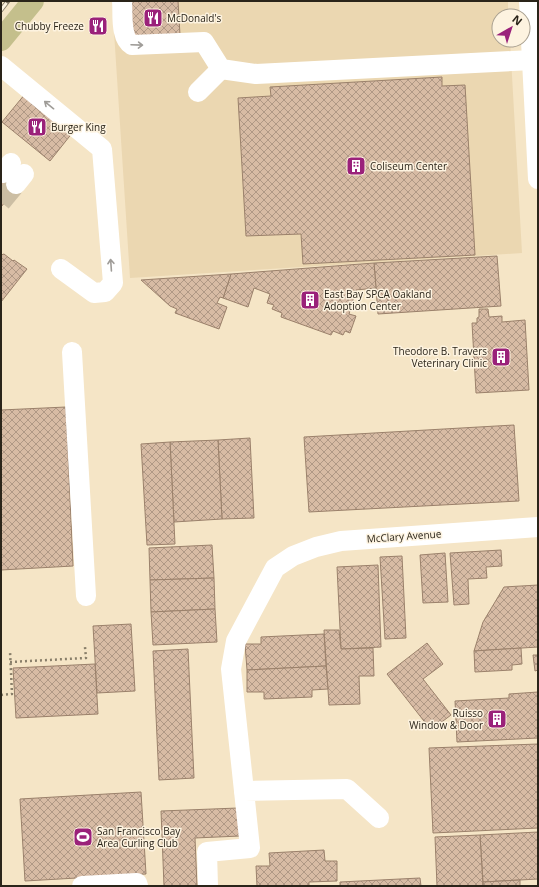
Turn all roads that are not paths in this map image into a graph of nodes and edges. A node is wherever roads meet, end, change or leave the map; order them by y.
1 (33, 1) edge
2 (122, 1) edge
3 (529, 1) edge
4 (2, 36) edge
5 (532, 60) junction
6 (1, 66) edge
7 (221, 69) junction
8 (198, 92) dead end
9 (536, 98) edge
10 (538, 179) edge
11 (61, 269) dead end
12 (72, 352) dead end
13 (538, 527) edge
14 (86, 596) dead end
15 (244, 791) junction
16 (379, 818) dead end
17 (82, 886) edge
18 (138, 886) edge
19 (208, 886) edge

1 - 4 main road
2 -> 7 street
3 - 5 street
5 - 7 street
5 - 9 street
11 -> 6 street
7 - 8 street
9 - 10 street
12 - 14 street
13 - 15 street, McClary Avenue
15 - 16 street
15 - 19 street
17 - 18 street

